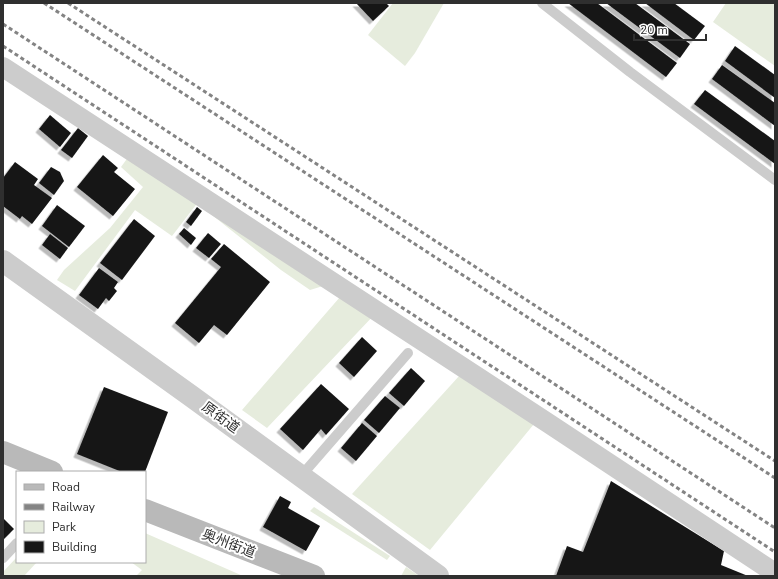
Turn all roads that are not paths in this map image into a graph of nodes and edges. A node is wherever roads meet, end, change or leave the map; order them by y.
1 (542, 3) edge
2 (3, 67) edge
3 (775, 180) edge
4 (3, 261) edge
5 (408, 353) dead end
6 (3, 452) edge
7 (50, 471) edge
8 (301, 476) junction
9 (146, 510) edge
10 (16, 544) edge
11 (3, 558) edge
12 (775, 573) edge
13 (313, 576) edge
14 (438, 576) edge

1 - 3 lane
2 - 12 street
4 - 8 street, 原街道
5 - 8 lane
6 - 7 main road
8 - 14 street, 原街道
9 - 13 main road, 奥州街道
10 - 11 lane

